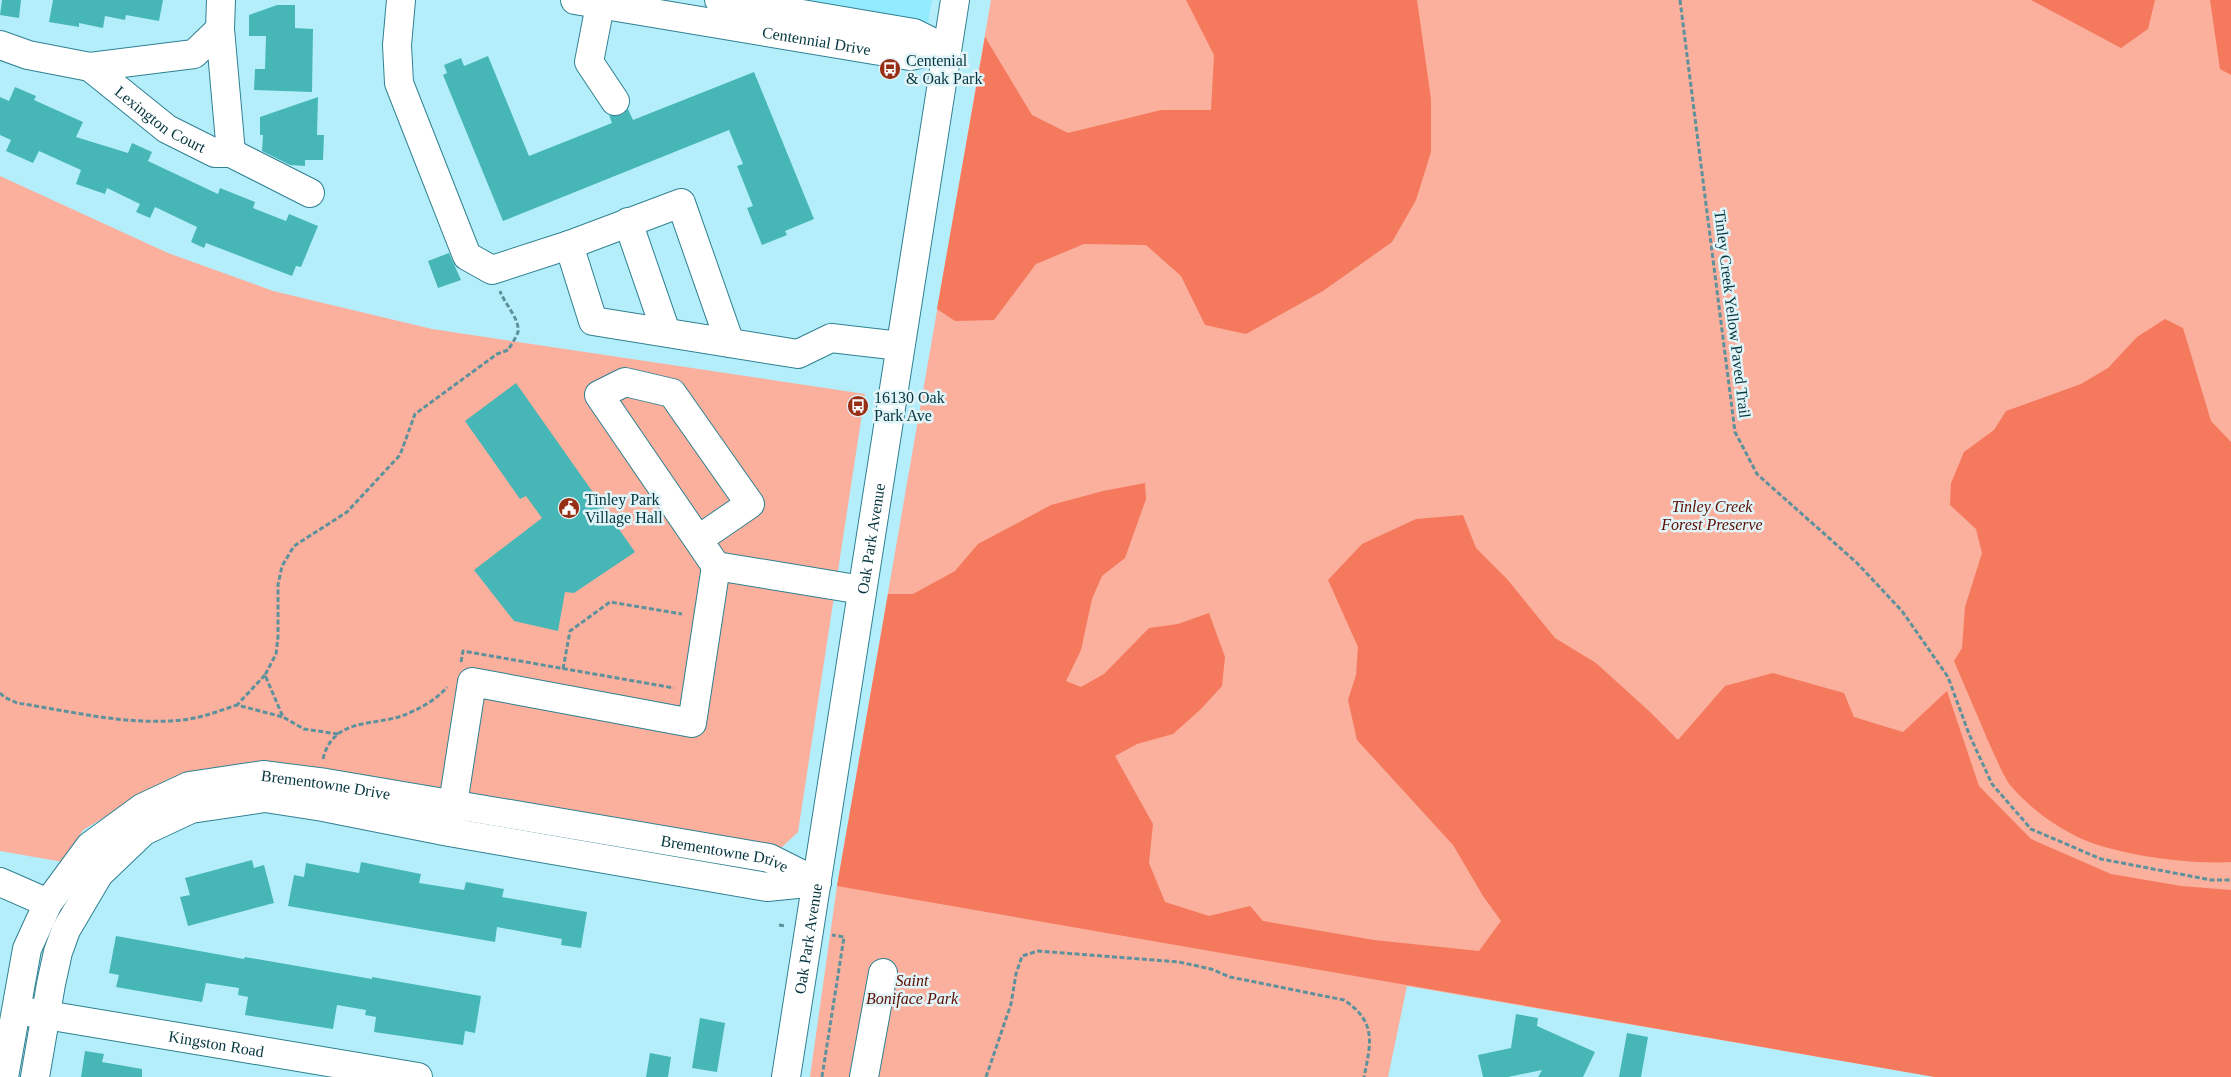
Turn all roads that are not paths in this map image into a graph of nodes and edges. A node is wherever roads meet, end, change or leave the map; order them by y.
1 (221, 0) edge
2 (401, 0) edge
3 (954, 0) edge
4 (592, 2) edge
5 (731, 7) edge
6 (220, 29) junction
7 (0, 44) edge
8 (946, 49) junction
9 (90, 68) junction
10 (615, 101) dead end
11 (231, 153) junction
12 (310, 193) dead end
13 (628, 222) junction
14 (568, 245) junction
15 (666, 332) junction
16 (730, 342) junction
17 (900, 346) junction
18 (698, 540) junction
19 (716, 566) junction
20 (862, 590) junction
21 (325, 795) junction
22 (452, 806) junction
23 (449, 832) junction
24 (0, 882) edge
25 (817, 882) junction
26 (48, 903) junction
27 (884, 974) dead end
28 (15, 1010) junction
29 (46, 1015) junction
30 (286, 1066) edge
31 (4, 1077) edge
32 (35, 1077) edge
33 (418, 1077) edge
34 (786, 1077) edge
35 (864, 1077) edge

1 - 6 street, Lexington Court
2 - 14 street
3 - 8 street, Oak Park Avenue
4 - 5 street, Centennial Drive
4 - 10 street
5 - 8 street, Centennial Drive
6 - 9 street, Lexington Court
6 - 11 street, Lexington Court
7 - 9 street, Lexington Court
8 - 17 street, Oak Park Avenue
9 - 11 street, Lexington Court
11 - 12 street
13 - 14 street
13 - 15 street
13 - 16 street
14 - 15 street
15 - 16 street
16 - 17 street
17 - 20 street, Oak Park Avenue
18 - 18 street
18 - 19 street
19 - 20 street
19 - 22 street
20 - 25 street, Oak Park Avenue
21 - 22 street, Brementowne Drive
21 - 23 street, Brementowne Drive
21 - 26 street, Brementowne Drive
21 - 29 street, Brementowne Drive
22 - 23 street
22 - 25 street, Brementowne Drive
23 - 25 street, Brementowne Drive
24 - 26 street
25 - 34 street, Oak Park Avenue
26 - 28 street, Brementowne Drive
27 - 35 street
28 - 29 street, Kingston Road
28 - 31 street, Brementowne Drive
29 - 30 street, Kingston Road
29 - 32 street, Brementowne Drive
30 - 33 street, Kingston Road

